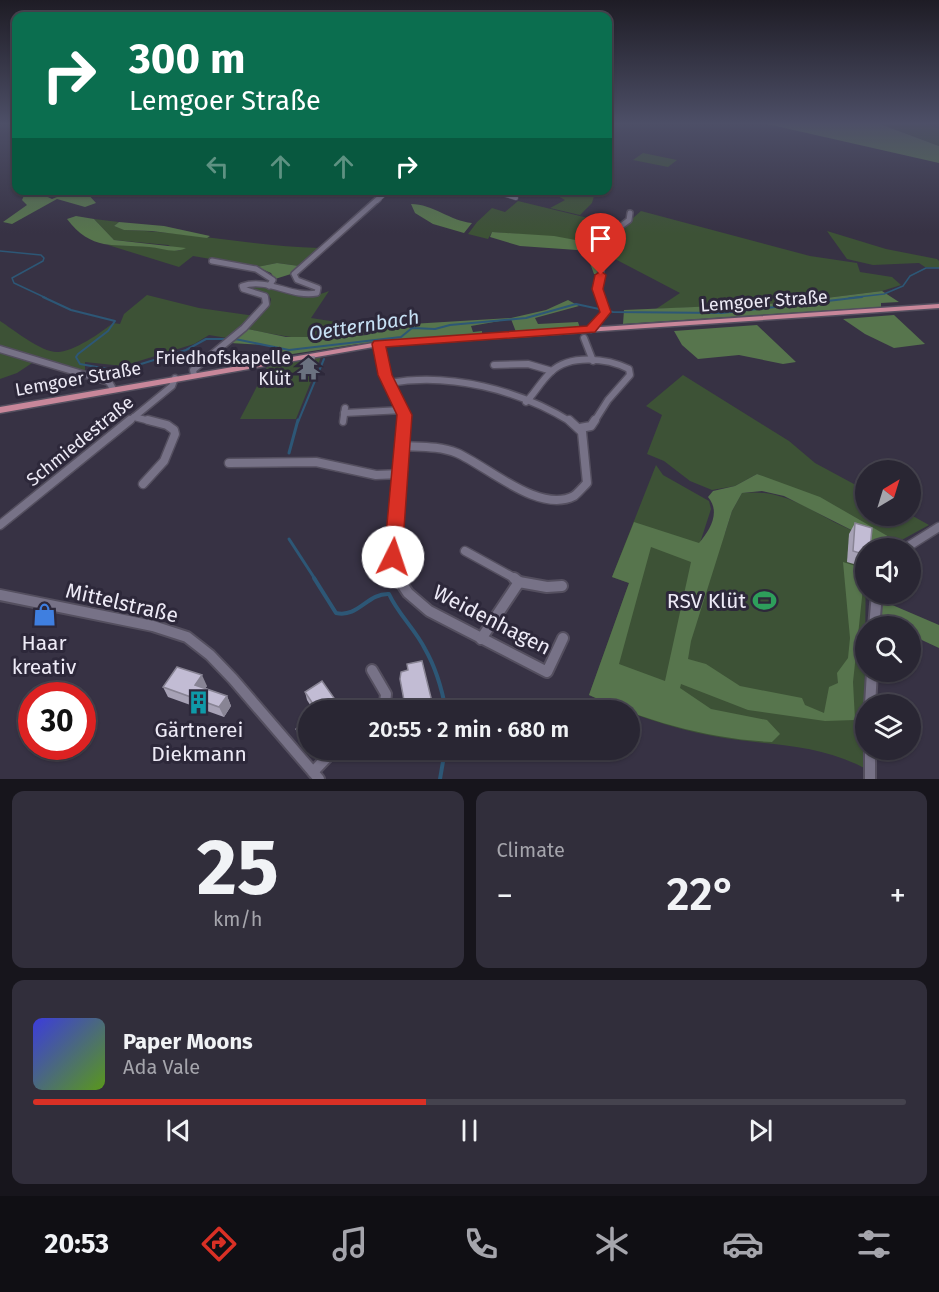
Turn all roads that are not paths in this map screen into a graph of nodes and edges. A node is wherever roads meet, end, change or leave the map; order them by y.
1 (383, 195) edge
2 (506, 195) edge
3 (516, 198) dead end
4 (630, 213) dead end
5 (212, 261) dead end
6 (269, 286) junction
7 (939, 306) edge
8 (591, 329) junction
9 (584, 338) dead end
10 (379, 344) junction
11 (0, 349) edge
12 (593, 361) junction
13 (497, 362) dead end
14 (552, 371) junction
15 (194, 375) junction
16 (175, 378) junction
17 (389, 383) junction
18 (113, 389) junction
19 (526, 402) junction
20 (0, 410) edge
21 (403, 410) junction
22 (134, 417) junction
23 (343, 422) dead end
24 (580, 428) junction
25 (402, 446) junction
26 (229, 463) dead end
27 (401, 474) junction
28 (143, 484) dead end
29 (0, 525) edge
30 (939, 527) edge
31 (921, 538) edge
32 (465, 551) dead end
33 (519, 582) junction
34 (562, 586) dead end
35 (0, 595) edge
36 (563, 638) dead end
37 (481, 639) junction
38 (372, 670) dead end
39 (387, 700) edge
40 (327, 760) edge
41 (870, 760) edge
42 (316, 775) edge
43 (870, 779) edge

1 - 6 street
2 - 3 street
4 - 8 street
5 - 6 street
6 - 15 street
7 - 8 main road, Lemgoer Straße
8 - 10 main road, Lemgoer Straße
9 - 12 street
10 - 15 main road, Lemgoer Straße
10 - 17 street
11 - 18 street
12 - 14 street
12 - 24 street
13 - 14 street
14 - 19 street
15 - 16 main road, Lemgoer Straße
16 - 18 main road, Lemgoer Straße
16 - 22 street, Schmiedestraße
17 - 19 street
17 - 21 street
18 - 20 main road, Lemgoer Straße
19 - 24 street
21 - 23 street
21 - 25 street, Weidenhagen
22 - 28 street
22 - 29 street, Schmiedestraße
24 - 25 street
25 - 27 street, Weidenhagen
26 - 27 street
27 - 37 street, Weidenhagen
30 - 31 street
32 - 33 street
33 - 34 street
33 - 37 street
35 - 42 street, Mittelstraße
36 - 37 street, Weidenhagen
38 - 39 street
40 - 42 street
41 - 43 street

